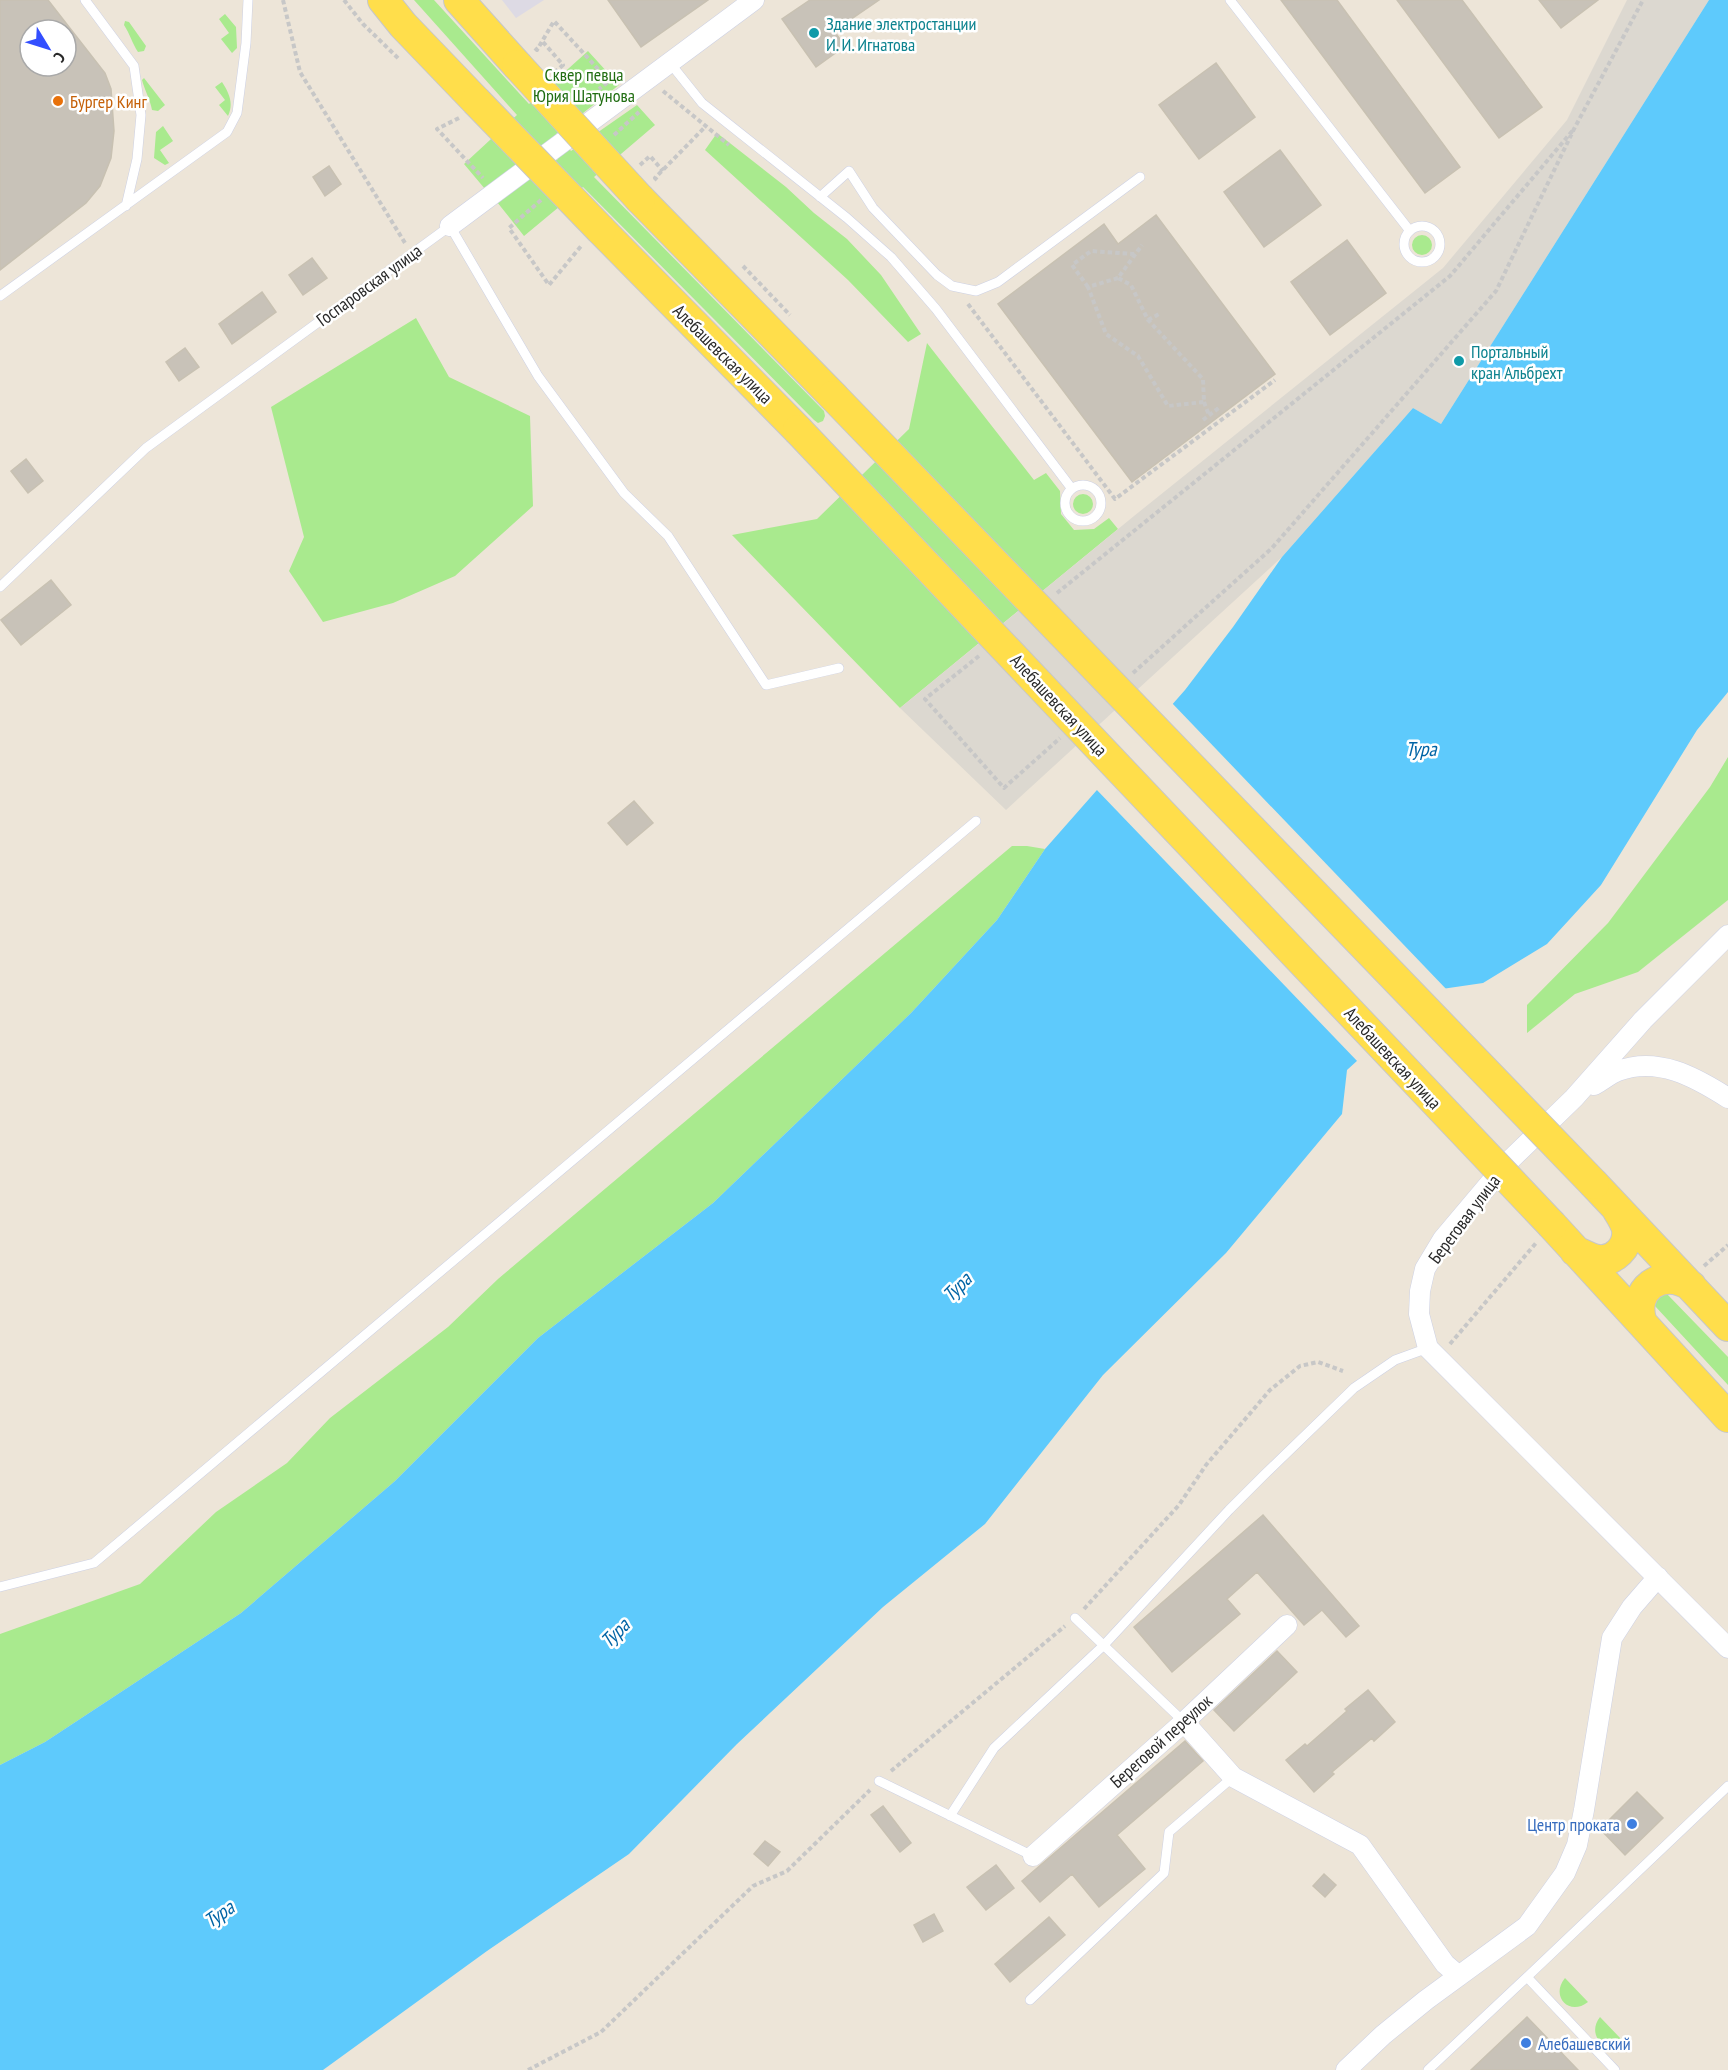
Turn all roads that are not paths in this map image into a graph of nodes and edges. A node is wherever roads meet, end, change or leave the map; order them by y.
1 (85, 0) edge
2 (248, 0) edge
3 (383, 0) edge
4 (459, 0) edge
5 (753, 0) edge
6 (1230, 0) edge
7 (670, 63) junction
8 (1140, 177) dead end
9 (820, 197) junction
10 (126, 206) junction
11 (450, 226) junction
12 (1410, 231) dead end
13 (0, 296) edge
14 (1072, 489) dead end
15 (0, 587) edge
16 (839, 668) dead end
17 (976, 821) dead end
18 (1728, 935) edge
19 (1574, 1098) junction
20 (1728, 1098) edge
21 (1615, 1207) junction
22 (1575, 1251) junction
23 (1697, 1277) junction
24 (1642, 1323) junction
25 (1728, 1326) edge
26 (1428, 1348) junction
27 (1728, 1417) edge
28 (1659, 1577) junction
29 (0, 1587) edge
30 (1075, 1618) road end
31 (1287, 1625) dead end
32 (1104, 1645) junction
33 (1728, 1648) edge
34 (1184, 1722) junction
35 (1233, 1777) junction
36 (879, 1781) road end
37 (1728, 1786) edge
38 (950, 1816) junction
39 (1033, 1856) joint
40 (1459, 1976) junction
41 (1527, 1977) junction
42 (1030, 2000) dead end
43 (1346, 2070) edge
44 (1428, 2070) edge
45 (1615, 2070) edge

1 - 10 lane
2 - 10 lane
3 - 22 main road, Алебашевская улица, bridge
4 - 21 main road, bridge
5 - 7 street, Госпаровская улица
6 - 12 lane
7 - 9 lane
7 - 11 street, Госпаровская улица
8 - 9 lane
9 - 14 lane
10 - 13 lane
11 - 15 lane, Госпаровская улица
11 - 16 lane
17 - 29 lane
18 - 19 street, Береговая улица
19 - 20 street
19 - 26 street, Береговая улица
21 - 22 main road
21 - 23 main road
22 - 24 main road, Алебашевская улица
23 - 24 main road
23 - 25 main road
24 - 27 main road, Алебашевская улица
26 - 28 street
26 - 32 lane
28 - 33 street
28 - 40 street
30 - 32 lane
31 - 34 street, Береговой переулок
32 - 34 lane
32 - 38 lane
34 - 35 street
34 - 39 street, Береговой переулок
35 - 40 street
35 - 42 lane
36 - 38 lane
37 - 41 lane
38 - 39 lane
40 - 43 street
41 - 44 lane
41 - 45 lane

